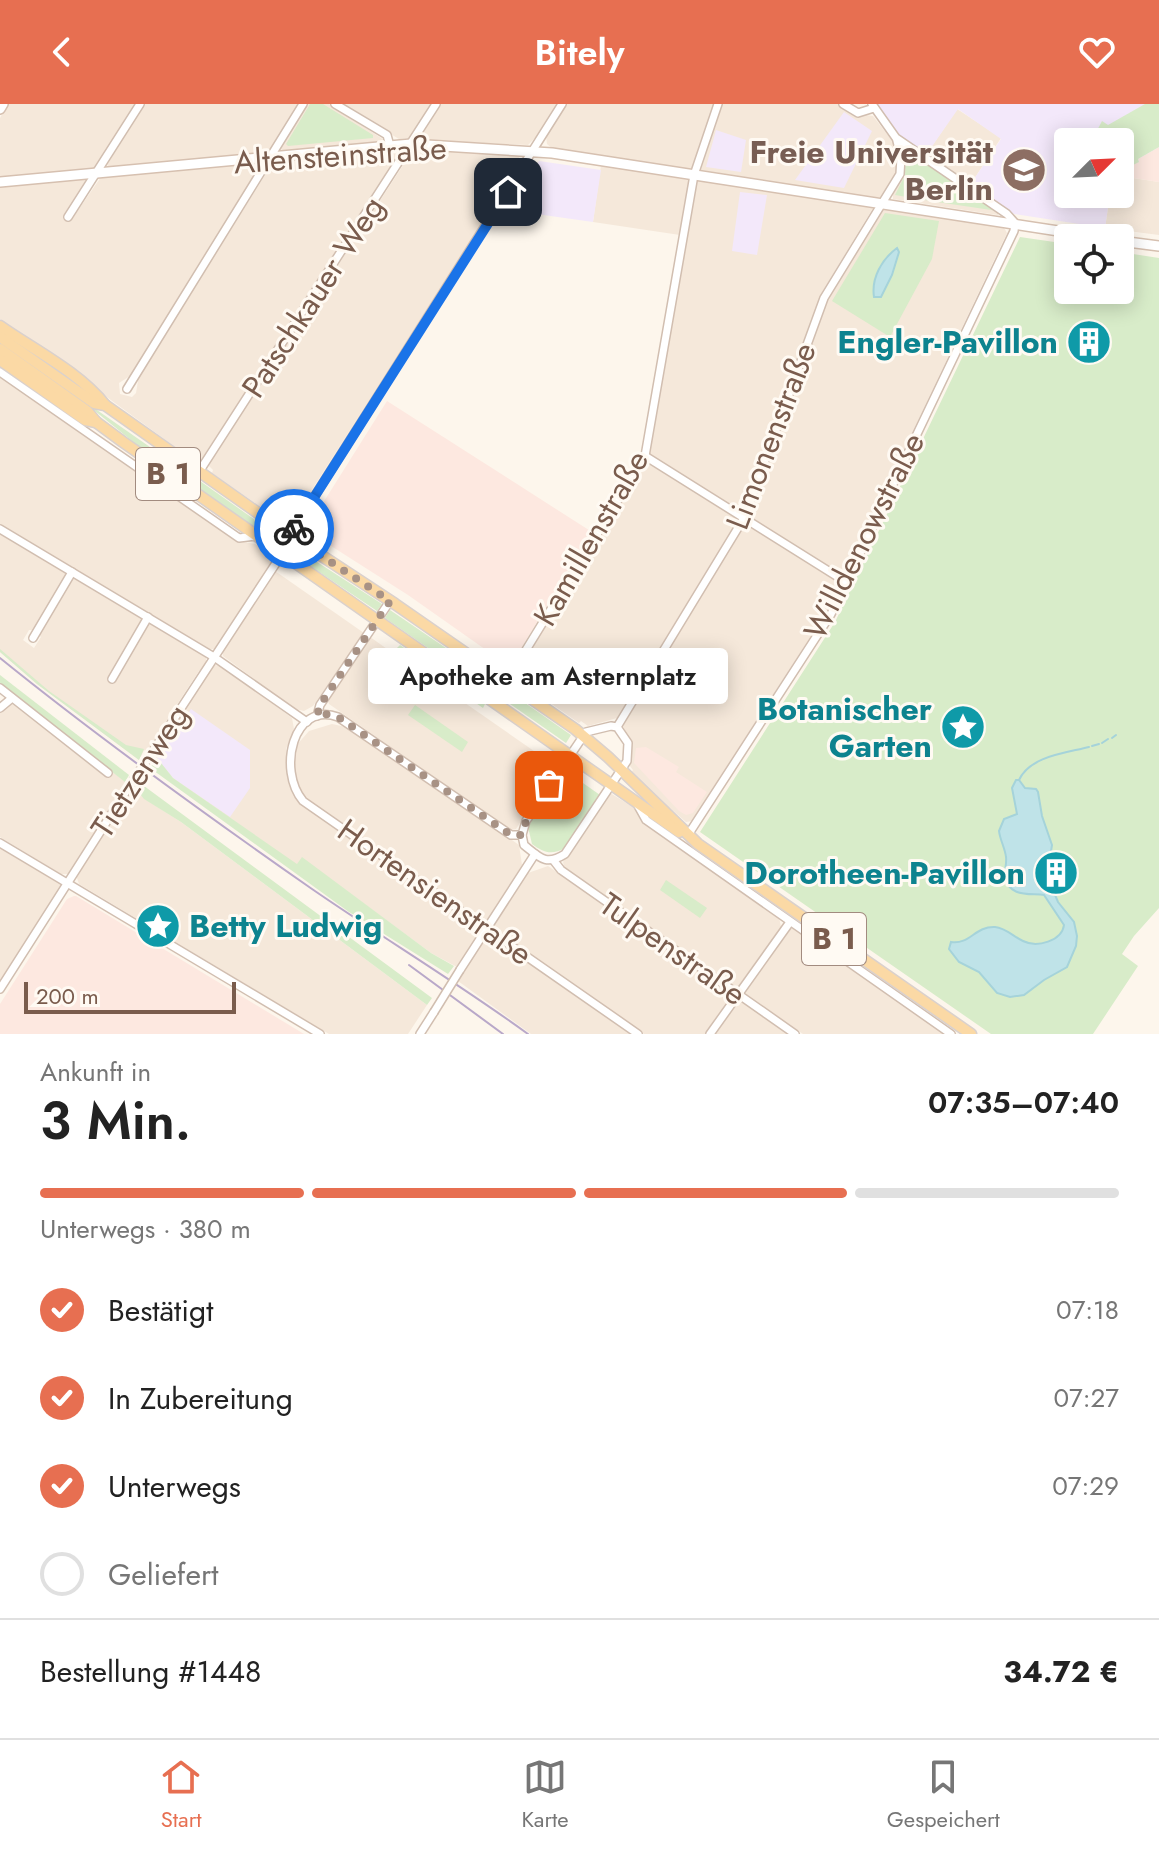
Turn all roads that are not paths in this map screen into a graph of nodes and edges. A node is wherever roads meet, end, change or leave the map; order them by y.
1 (140, 104) edge
2 (303, 104) edge
3 (335, 104) edge
4 (436, 104) edge
5 (562, 104) edge
6 (718, 104) edge
7 (843, 104) edge
8 (873, 106) edge
9 (896, 138) junction
10 (411, 144) junction
11 (390, 146) junction
12 (533, 151) junction
13 (271, 158) junction
14 (99, 173) junction
15 (694, 175) junction
16 (0, 182) edge
17 (882, 203) junction
18 (68, 217) dead end
19 (1015, 223) junction
20 (1054, 230) edge
21 (1134, 243) edge
22 (1159, 246) edge
23 (0, 326) edge
24 (0, 337) edge
25 (0, 349) edge
26 (0, 360) edge
27 (0, 372) edge
28 (127, 389) dead end
29 (105, 405) junction
30 (96, 422) junction
31 (645, 456) junction
32 (199, 472) junction
33 (188, 489) junction
34 (744, 518) junction
35 (0, 529) edge
36 (290, 535) junction
37 (256, 536) junction
38 (282, 554) junction
39 (72, 572) junction
40 (846, 582) junction
41 (390, 601) junction
42 (148, 617) junction
43 (377, 620) junction
44 (33, 638) dead end
45 (214, 657) junction
46 (112, 679) dead end
47 (507, 681) junction
48 (0, 688) edge
49 (12, 698) junction
50 (494, 702) junction
51 (0, 708) edge
52 (317, 716) junction
53 (307, 722) junction
54 (617, 727) junction
55 (583, 736) junction
56 (569, 754) junction
57 (622, 770) junction
58 (108, 773) dead end
59 (611, 784) junction
60 (636, 801) junction
61 (522, 835) junction
62 (691, 838) junction
63 (0, 843) edge
64 (535, 854) junction
65 (554, 861) junction
66 (68, 883) junction
67 (790, 922) junction
68 (487, 928) junction
69 (0, 989) edge
70 (738, 994) junction
71 (320, 1034) edge
72 (420, 1034) edge
73 (638, 1034) edge
74 (710, 1034) edge
75 (795, 1034) edge
76 (951, 1034) edge
77 (971, 1034) edge

1 - 14 street
2 - 13 street
3 - 11 street
4 - 10 street, Patschkauer Weg
5 - 12 street, Tietzenweg
6 - 15 street, Kamillenstraße
7 - 8 street
8 - 9 street
9 - 17 street, Limonenstraße
9 - 19 street
10 - 11 main road, Altensteinstraße
10 - 12 main road, Altensteinstraße
10 - 32 street, Patschkauer Weg
11 - 13 main road, Altensteinstraße
12 - 15 main road, Altensteinstraße
12 - 36 street, Tietzenweg
13 - 14 main road, Altensteinstraße
13 - 28 street
14 - 16 main road, Altensteinstraße
14 - 18 street
15 - 17 main road, Altensteinstraße
15 - 31 street, Kamillenstraße
17 - 19 main road, Altensteinstraße
17 - 34 street, Limonenstraße
19 - 20 main road, Altensteinstraße
19 - 40 street, Willdenowstraße
21 - 22 main road
23 - 29 main road
24 - 29 main road, B 1
25 - 30 main road, B 1
26 - 30 main road
27 - 37 street
29 - 32 main road, B 1
30 - 33 main road, B 1
31 - 34 street
31 - 47 street, Kamillenstraße
32 - 33 street, Patschkauer Weg
32 - 36 main road, B 1
33 - 37 main road, B 1
34 - 40 street
34 - 54 street, Limonenstraße
35 - 39 street
36 - 38 street, Tietzenweg
36 - 41 main road, B 1
37 - 38 main road, B 1
38 - 43 main road, B 1
38 - 45 street, Tietzenweg
39 - 42 street
39 - 44 street
40 - 62 street, Willdenowstraße
41 - 43 street
41 - 47 main road, B 1
42 - 45 street
42 - 46 street
43 - 50 main road, B 1
43 - 52 street
45 - 53 street
45 - 66 street, Tietzenweg, bridge
47 - 50 street, Kamillenstraße
47 - 55 main road, B 1
48 - 49 street
49 - 51 street
49 - 58 street
50 - 56 main road, B 1
52 - 53 street
52 - 61 street
53 - 68 street, Hortensienstraße
54 - 55 street
54 - 57 street
55 - 56 street
55 - 57 main road, B 1
56 - 59 main road, B 1
56 - 61 street
57 - 59 street
57 - 62 main road, B 1
59 - 60 main road, B 1
59 - 65 street
60 - 62 main road, B 1
60 - 67 street
61 - 64 street
62 - 77 main road, B 1
63 - 66 street
64 - 65 street, Tulpenstraße
64 - 68 street
65 - 70 street, Tulpenstraße
66 - 69 street, Tietzenweg
66 - 71 street
67 - 70 street
67 - 76 street
68 - 72 street, bridge
68 - 73 street, Hortensienstraße
70 - 74 street
70 - 75 street, Tulpenstraße

